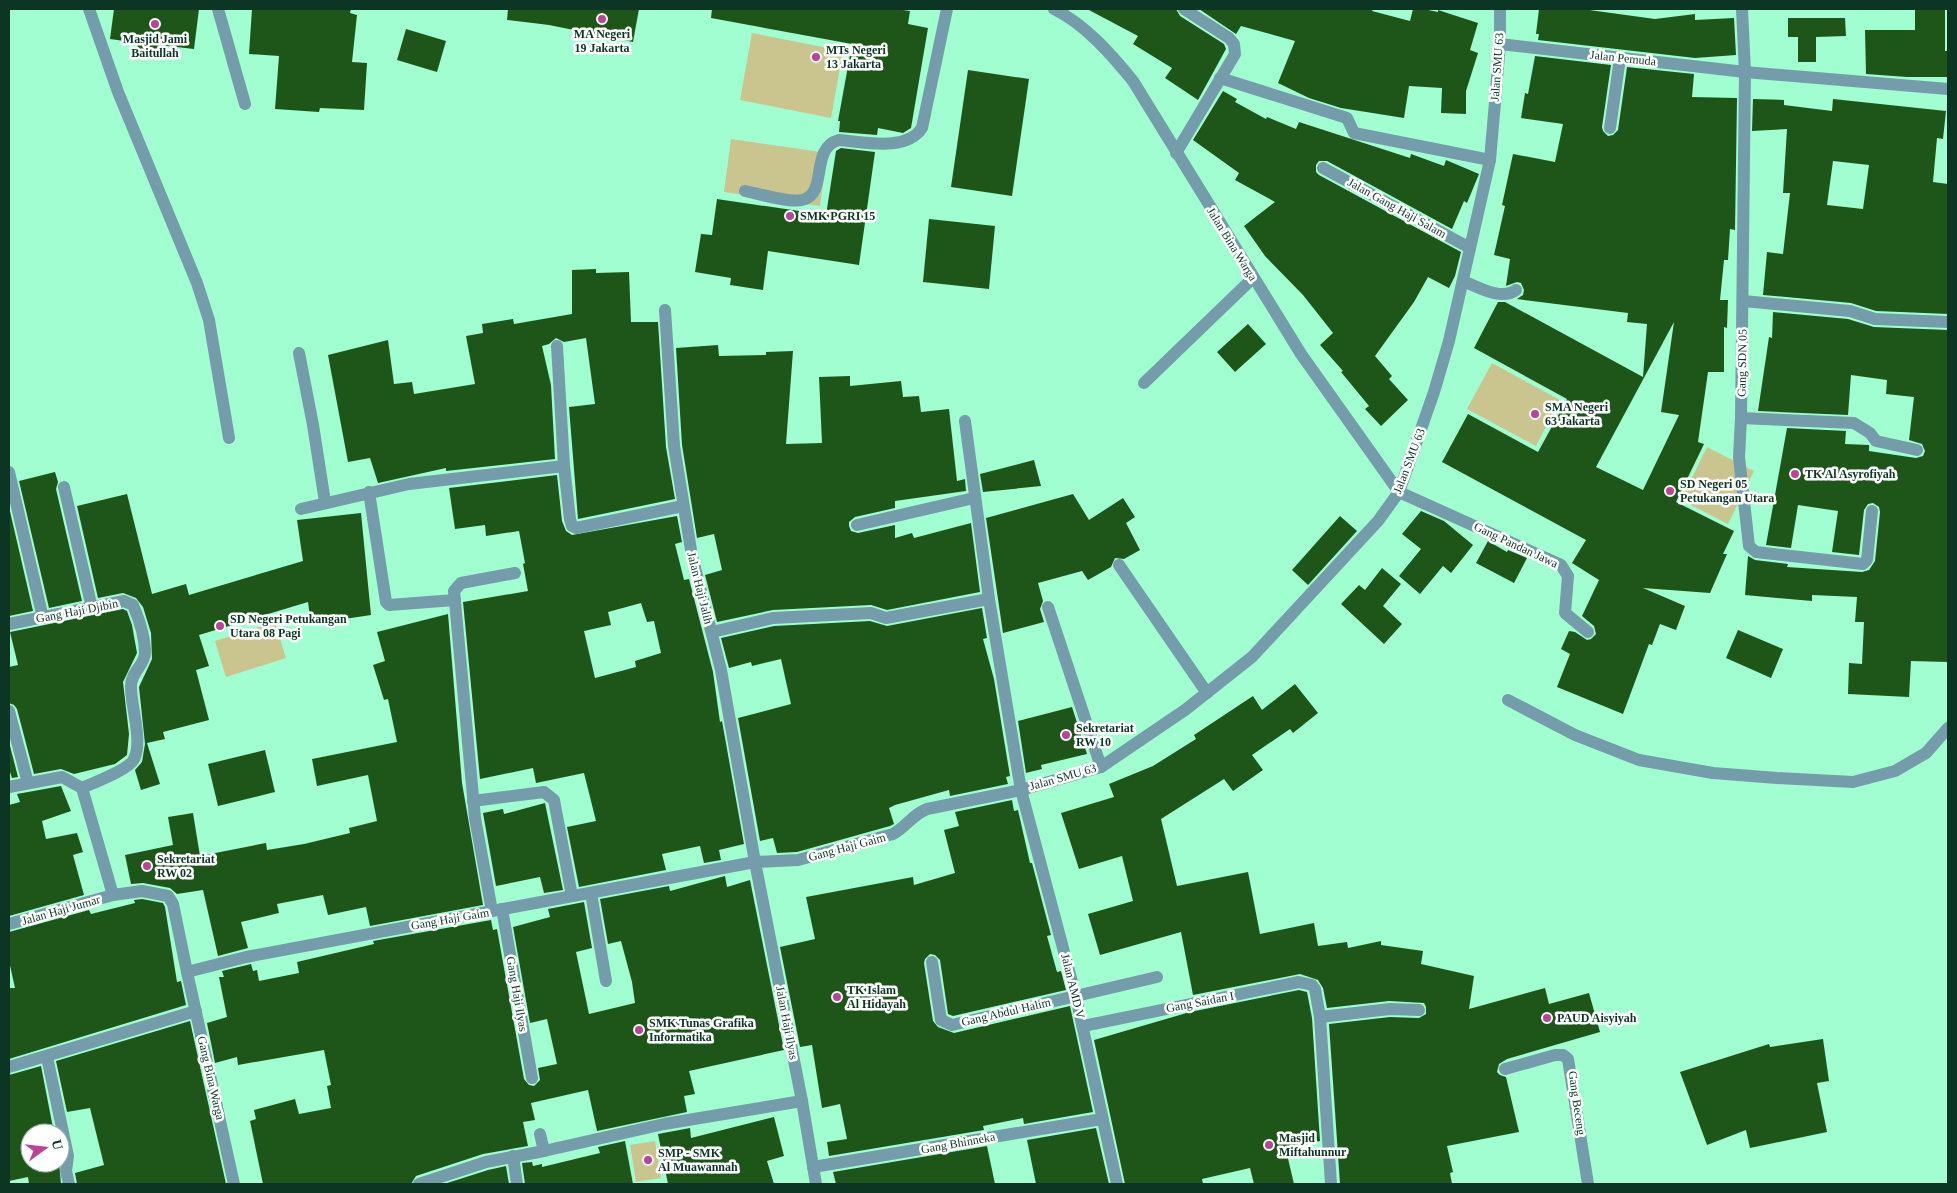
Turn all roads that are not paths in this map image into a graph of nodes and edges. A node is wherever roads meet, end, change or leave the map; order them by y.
1 (89, 9) edge
2 (218, 9) edge
3 (947, 9) edge
4 (1054, 9) edge
5 (1184, 9) edge
6 (1500, 9) edge
7 (1742, 9) edge
8 (1500, 44) junction
9 (1620, 58) junction
10 (1745, 72) junction
11 (1220, 78) junction
12 (1948, 89) edge
13 (245, 104) dead end
14 (1610, 128) dead end
15 (1176, 153) junction
16 (1490, 160) junction
17 (1323, 168) dead end
18 (745, 191) dead end
19 (1470, 248) junction
20 (1253, 278) junction
21 (1463, 281) junction
22 (1516, 290) dead end
23 (1743, 301) junction
24 (665, 310) dead end
25 (1948, 322) edge
26 (557, 346) dead end
27 (299, 353) dead end
28 (1144, 383) dead end
29 (1741, 418) junction
30 (965, 421) dead end
31 (229, 438) dead end
32 (1917, 450) dead end
33 (564, 466) junction
34 (9, 472) edge
35 (64, 487) dead end
36 (369, 492) junction
37 (1399, 492) junction
38 (974, 498) junction
39 (325, 502) junction
40 (683, 506) junction
41 (301, 509) dead end
42 (1872, 511) dead end
43 (857, 525) dead end
44 (1119, 565) dead end
45 (514, 573) dead end
46 (989, 599) junction
47 (455, 600) junction
48 (1048, 607) dead end
49 (92, 608) junction
50 (43, 618) junction
51 (9, 624) edge
52 (712, 632) junction
53 (1588, 632) dead end
54 (1207, 693) junction
55 (1508, 700) dead end
56 (9, 711) edge
57 (1948, 728) edge
58 (1101, 767) junction
59 (28, 783) junction
60 (9, 787) edge
61 (82, 788) junction
62 (1021, 790) junction
63 (473, 802) junction
64 (754, 862) junction
65 (591, 893) junction
66 (113, 895) junction
67 (572, 896) junction
68 (497, 910) junction
69 (9, 924) edge
70 (932, 962) dead end
71 (187, 972) junction
72 (1157, 977) dead end
73 (606, 981) dead end
74 (1076, 996) junction
75 (1419, 1010) dead end
76 (196, 1012) junction
77 (1320, 1017) junction
78 (1083, 1026) junction
79 (46, 1057) junction
80 (9, 1067) edge
81 (1505, 1068) dead end
82 (532, 1078) dead end
83 (802, 1101) junction
84 (1102, 1119) junction
85 (540, 1134) dead end
86 (544, 1151) junction
87 (513, 1156) junction
88 (813, 1167) junction
89 (69, 1184) edge
90 (234, 1184) edge
91 (419, 1184) edge
92 (518, 1184) edge
93 (816, 1184) edge
94 (1117, 1184) edge
95 (1331, 1184) edge
96 (1588, 1184) edge

1 - 31 street
2 - 13 street
3 - 18 street
4 - 15 street, Jalan Bina Warga
5 - 11 street
6 - 8 street, Jalan SMU 63
7 - 10 street, Gang SDN 05
8 - 9 street, Jalan Pemuda
8 - 16 street, Jalan SMU 63
9 - 10 street, Jalan Pemuda
9 - 14 street
10 - 12 street, Jalan Pemuda
10 - 23 street, Gang SDN 05
11 - 15 street
11 - 16 street
15 - 20 street, Jalan Bina Warga
16 - 19 street, Jalan SMU 63
17 - 19 street, Jalan Gang Haji Salam
19 - 21 street, Jalan SMU 63
20 - 28 street
20 - 37 street, Jalan Bina Warga
21 - 22 street
21 - 37 street, Jalan SMU 63
23 - 25 street
23 - 29 street, Gang SDN 05
24 - 40 street, Jalan Haji Jalih
26 - 33 street
27 - 39 street
29 - 32 street
29 - 42 street, Gang SDN 05
30 - 38 street, Jalan AMD V
33 - 36 street
33 - 40 street
34 - 50 street
35 - 49 street
36 - 39 street
36 - 47 street
37 - 53 street, Gang Pandan Jawa
37 - 54 street, Jalan SMU 63
38 - 43 street
38 - 46 street, Jalan AMD V
39 - 41 street
40 - 52 street, Jalan Haji Jalih
44 - 54 street
45 - 47 street
46 - 52 street
46 - 62 street, Jalan AMD V
47 - 63 street, Gang Haji Ilyas
48 - 58 street
49 - 50 street, Gang Haji Djibin
49 - 61 street, Gang Haji Djibin
50 - 51 street, Gang Haji Djibin
52 - 64 street, Jalan Haji Jalih
54 - 58 street, Jalan SMU 63
55 - 57 street
56 - 59 street
58 - 62 street, Jalan SMU 63
59 - 60 street
59 - 61 street
61 - 66 street
62 - 64 street, Gang Haji Gaim
62 - 74 street, Jalan AMD V
63 - 67 street
63 - 68 street, Gang Haji Ilyas
64 - 65 street, Gang Haji Gaim
64 - 83 street, Jalan Haji Ilyas
65 - 67 street, Gang Haji Gaim
65 - 73 street
66 - 69 street, Jalan Haji Jumar
66 - 71 street
67 - 68 street, Gang Haji Gaim
68 - 71 street, Gang Haji Gaim
68 - 82 street, Gang Haji Ilyas
70 - 74 street, Gang Abdul Halim
71 - 76 street, Gang Bina Warga
72 - 74 street, Gang Abdul Halim
74 - 78 street, Jalan AMD V
75 - 77 street
76 - 79 street
76 - 90 street, Gang Bina Warga
77 - 78 street, Gang Saidan I
77 - 95 street
78 - 84 street, Jalan AMD V
79 - 80 street
79 - 89 street
81 - 96 street, Gang Beceng
83 - 86 street
83 - 88 street, Jalan Haji Ilyas
84 - 88 street, Gang Bhinneka
84 - 94 street, Jalan AMD V
85 - 86 street
86 - 87 street
87 - 91 street
87 - 92 street
88 - 93 street, Jalan Haji Ilyas

